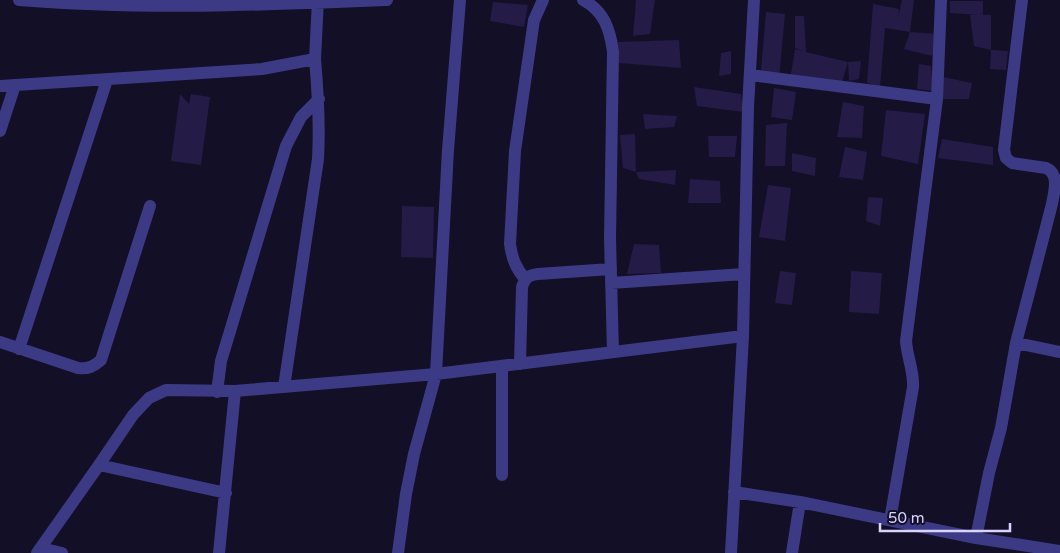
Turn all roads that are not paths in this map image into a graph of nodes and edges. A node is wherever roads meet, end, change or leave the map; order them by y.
1 (19, 0) edge
2 (368, 0) edge
3 (388, 0) edge
4 (460, 0) edge
5 (543, 0) edge
6 (583, 0) edge
7 (754, 0) edge
8 (941, 0) edge
9 (1022, 0) edge
10 (318, 1) edge
11 (265, 2) edge
12 (315, 59) junction
13 (750, 75) junction
14 (106, 80) junction
15 (15, 85) junction
16 (0, 86) edge
17 (319, 99) junction
18 (937, 99) junction
19 (0, 131) edge
20 (1056, 205) edge
21 (150, 206) dead end
22 (611, 270) junction
23 (744, 274) junction
24 (525, 279) junction
25 (611, 283) junction
26 (743, 336) junction
27 (0, 342) edge
28 (1016, 343) junction
29 (20, 349) junction
30 (613, 352) junction
31 (1060, 352) edge
32 (520, 364) junction
33 (502, 366) junction
34 (436, 374) junction
35 (284, 387) junction
36 (217, 392) junction
37 (235, 392) junction
38 (100, 466) junction
39 (502, 475) dead end
40 (226, 492) junction
41 (734, 492) junction
42 (800, 502) junction
43 (890, 520) junction
44 (976, 538) junction
45 (39, 550) edge
46 (1060, 551) edge
47 (62, 553) edge
48 (219, 553) edge
49 (398, 553) edge
50 (731, 553) edge
51 (792, 553) edge

1 - 11 street
2 - 3 street
2 - 10 street
4 - 34 street
5 - 24 street
6 - 22 street
7 - 13 street
8 - 18 street
9 - 20 street
10 - 11 street
10 - 12 street
12 - 14 street
12 - 17 street
13 - 18 street
13 - 23 street
14 - 15 street
14 - 29 street
15 - 16 street
15 - 19 street
17 - 35 street
17 - 36 street
18 - 43 street
20 - 28 street
21 - 29 street
22 - 24 street
22 - 25 street
23 - 25 street
23 - 26 street
24 - 32 street
25 - 30 street
26 - 30 street
26 - 41 street
27 - 29 street
28 - 31 street
28 - 44 street
30 - 32 street
32 - 33 street
33 - 34 street
33 - 39 street
34 - 35 street
34 - 49 street
35 - 37 street
36 - 37 street
36 - 38 street
37 - 40 street
38 - 40 street
38 - 45 street
40 - 48 street
41 - 42 street
41 - 50 street
42 - 43 street
42 - 51 street
43 - 44 street
44 - 46 street
45 - 47 street

